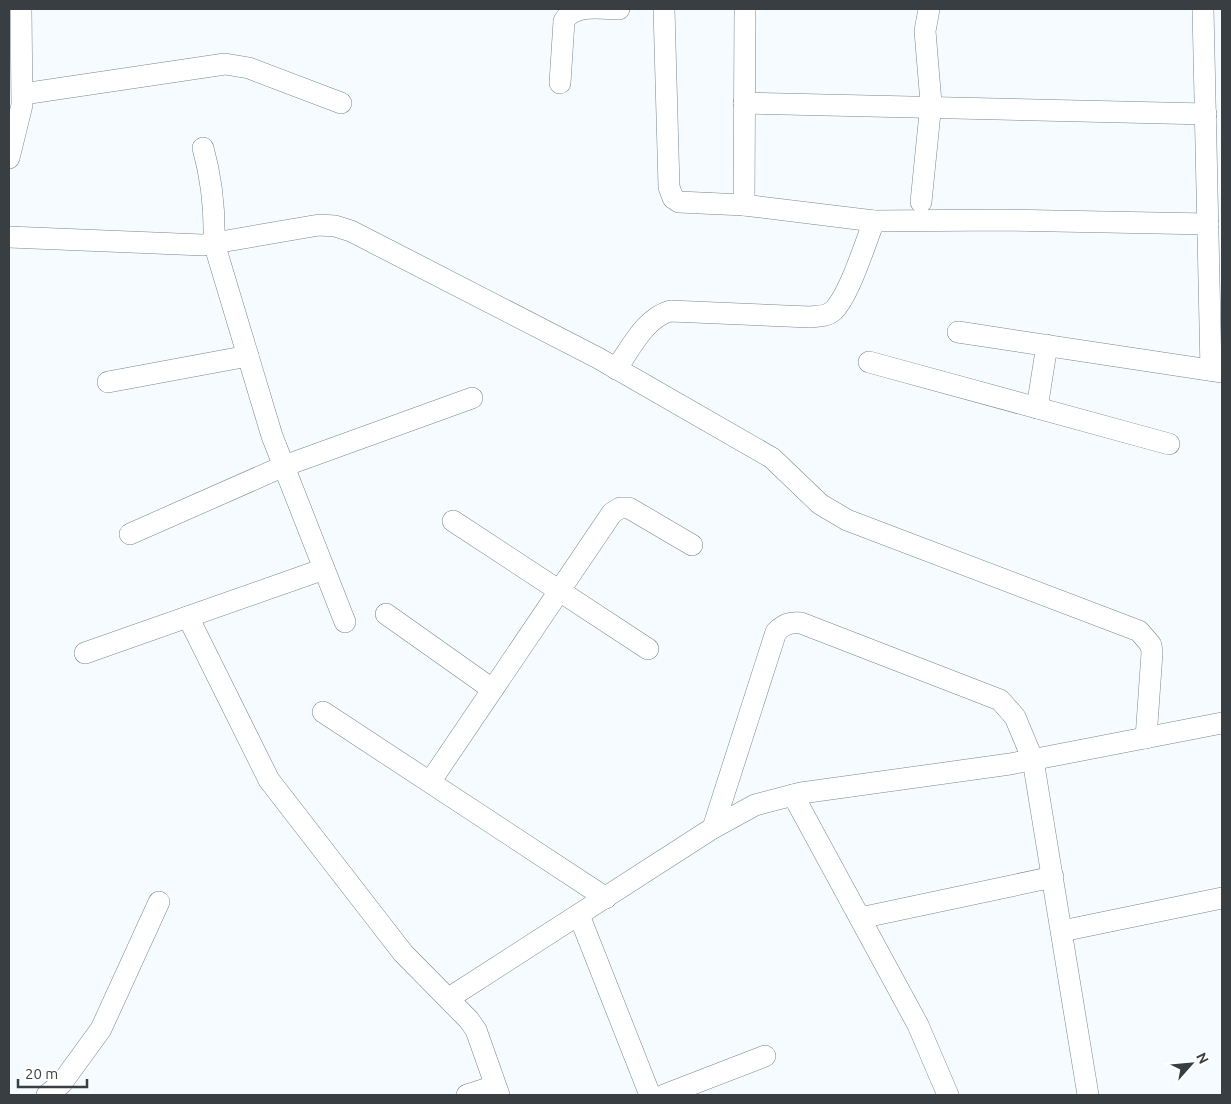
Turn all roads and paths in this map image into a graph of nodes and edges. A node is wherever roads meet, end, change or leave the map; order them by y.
1 (14, 9) edge
2 (21, 9) edge
3 (620, 9) edge
4 (664, 9) edge
5 (745, 9) edge
6 (929, 9) edge
7 (1203, 9) edge
8 (9, 20) edge
9 (560, 84) dead end
10 (23, 94) junction
11 (341, 103) dead end
12 (744, 103) junction
13 (921, 107) junction
14 (1206, 114) junction
15 (204, 148) dead end
16 (9, 158) edge
17 (744, 205) junction
18 (912, 214) junction
19 (874, 221) junction
20 (1208, 224) junction
21 (9, 237) edge
22 (214, 243) junction
23 (958, 332) dead end
24 (1047, 345) junction
25 (248, 356) junction
26 (869, 362) dead end
27 (616, 369) junction
28 (1217, 371) edge
29 (108, 382) dead end
30 (472, 398) dead end
31 (1037, 408) junction
32 (1169, 444) dead end
33 (284, 466) junction
34 (453, 522) dead end
35 (130, 534) dead end
36 (692, 545) dead end
37 (324, 568) junction
38 (559, 589) junction
39 (386, 614) dead end
40 (188, 617) junction
41 (345, 622) dead end
42 (648, 648) dead end
43 (85, 653) dead end
44 (492, 689) junction
45 (323, 712) dead end
46 (1222, 723) edge
47 (1146, 738) junction
48 (1033, 760) junction
49 (430, 782) junction
50 (793, 795) junction
51 (714, 828) junction
52 (1053, 877) junction
53 (598, 892) junction
54 (1222, 898) edge
55 (159, 902) dead end
56 (579, 915) junction
57 (860, 918) junction
58 (1062, 931) junction
59 (449, 998) junction
60 (765, 1056) dead end
61 (497, 1090) edge
62 (47, 1095) edge
63 (466, 1095) edge
64 (650, 1095) edge
65 (664, 1095) edge
66 (948, 1095) edge
67 (1088, 1095) edge

1 - 8 street
2 - 10 street
3 - 9 street
4 - 17 street
5 - 12 street
6 - 13 street
7 - 14 street
10 - 11 street
10 - 16 street
12 - 13 street
12 - 17 street
13 - 14 street
13 - 18 street
14 - 20 street
15 - 22 street
17 - 19 street
18 - 19 street
18 - 20 street
19 - 27 street
20 - 28 street
21 - 22 street
22 - 25 street
22 - 27 street
23 - 24 street
24 - 28 street
24 - 31 street
25 - 29 street
25 - 33 street
26 - 31 street
27 - 47 street
30 - 33 street
31 - 32 street
33 - 35 street
33 - 37 street
34 - 38 street
36 - 38 street
37 - 40 street
37 - 41 street
38 - 42 street
38 - 44 street
39 - 44 street
40 - 43 street
40 - 59 street
44 - 49 street
45 - 49 street
46 - 47 street
47 - 48 street
48 - 50 street
48 - 51 street
48 - 52 street
49 - 53 street
50 - 51 street
50 - 57 street
51 - 53 street
52 - 57 street
52 - 58 street
53 - 56 street
54 - 58 street
55 - 62 street
56 - 59 street
56 - 64 street
57 - 66 street
58 - 67 street
59 - 61 street
60 - 65 street
61 - 63 street

